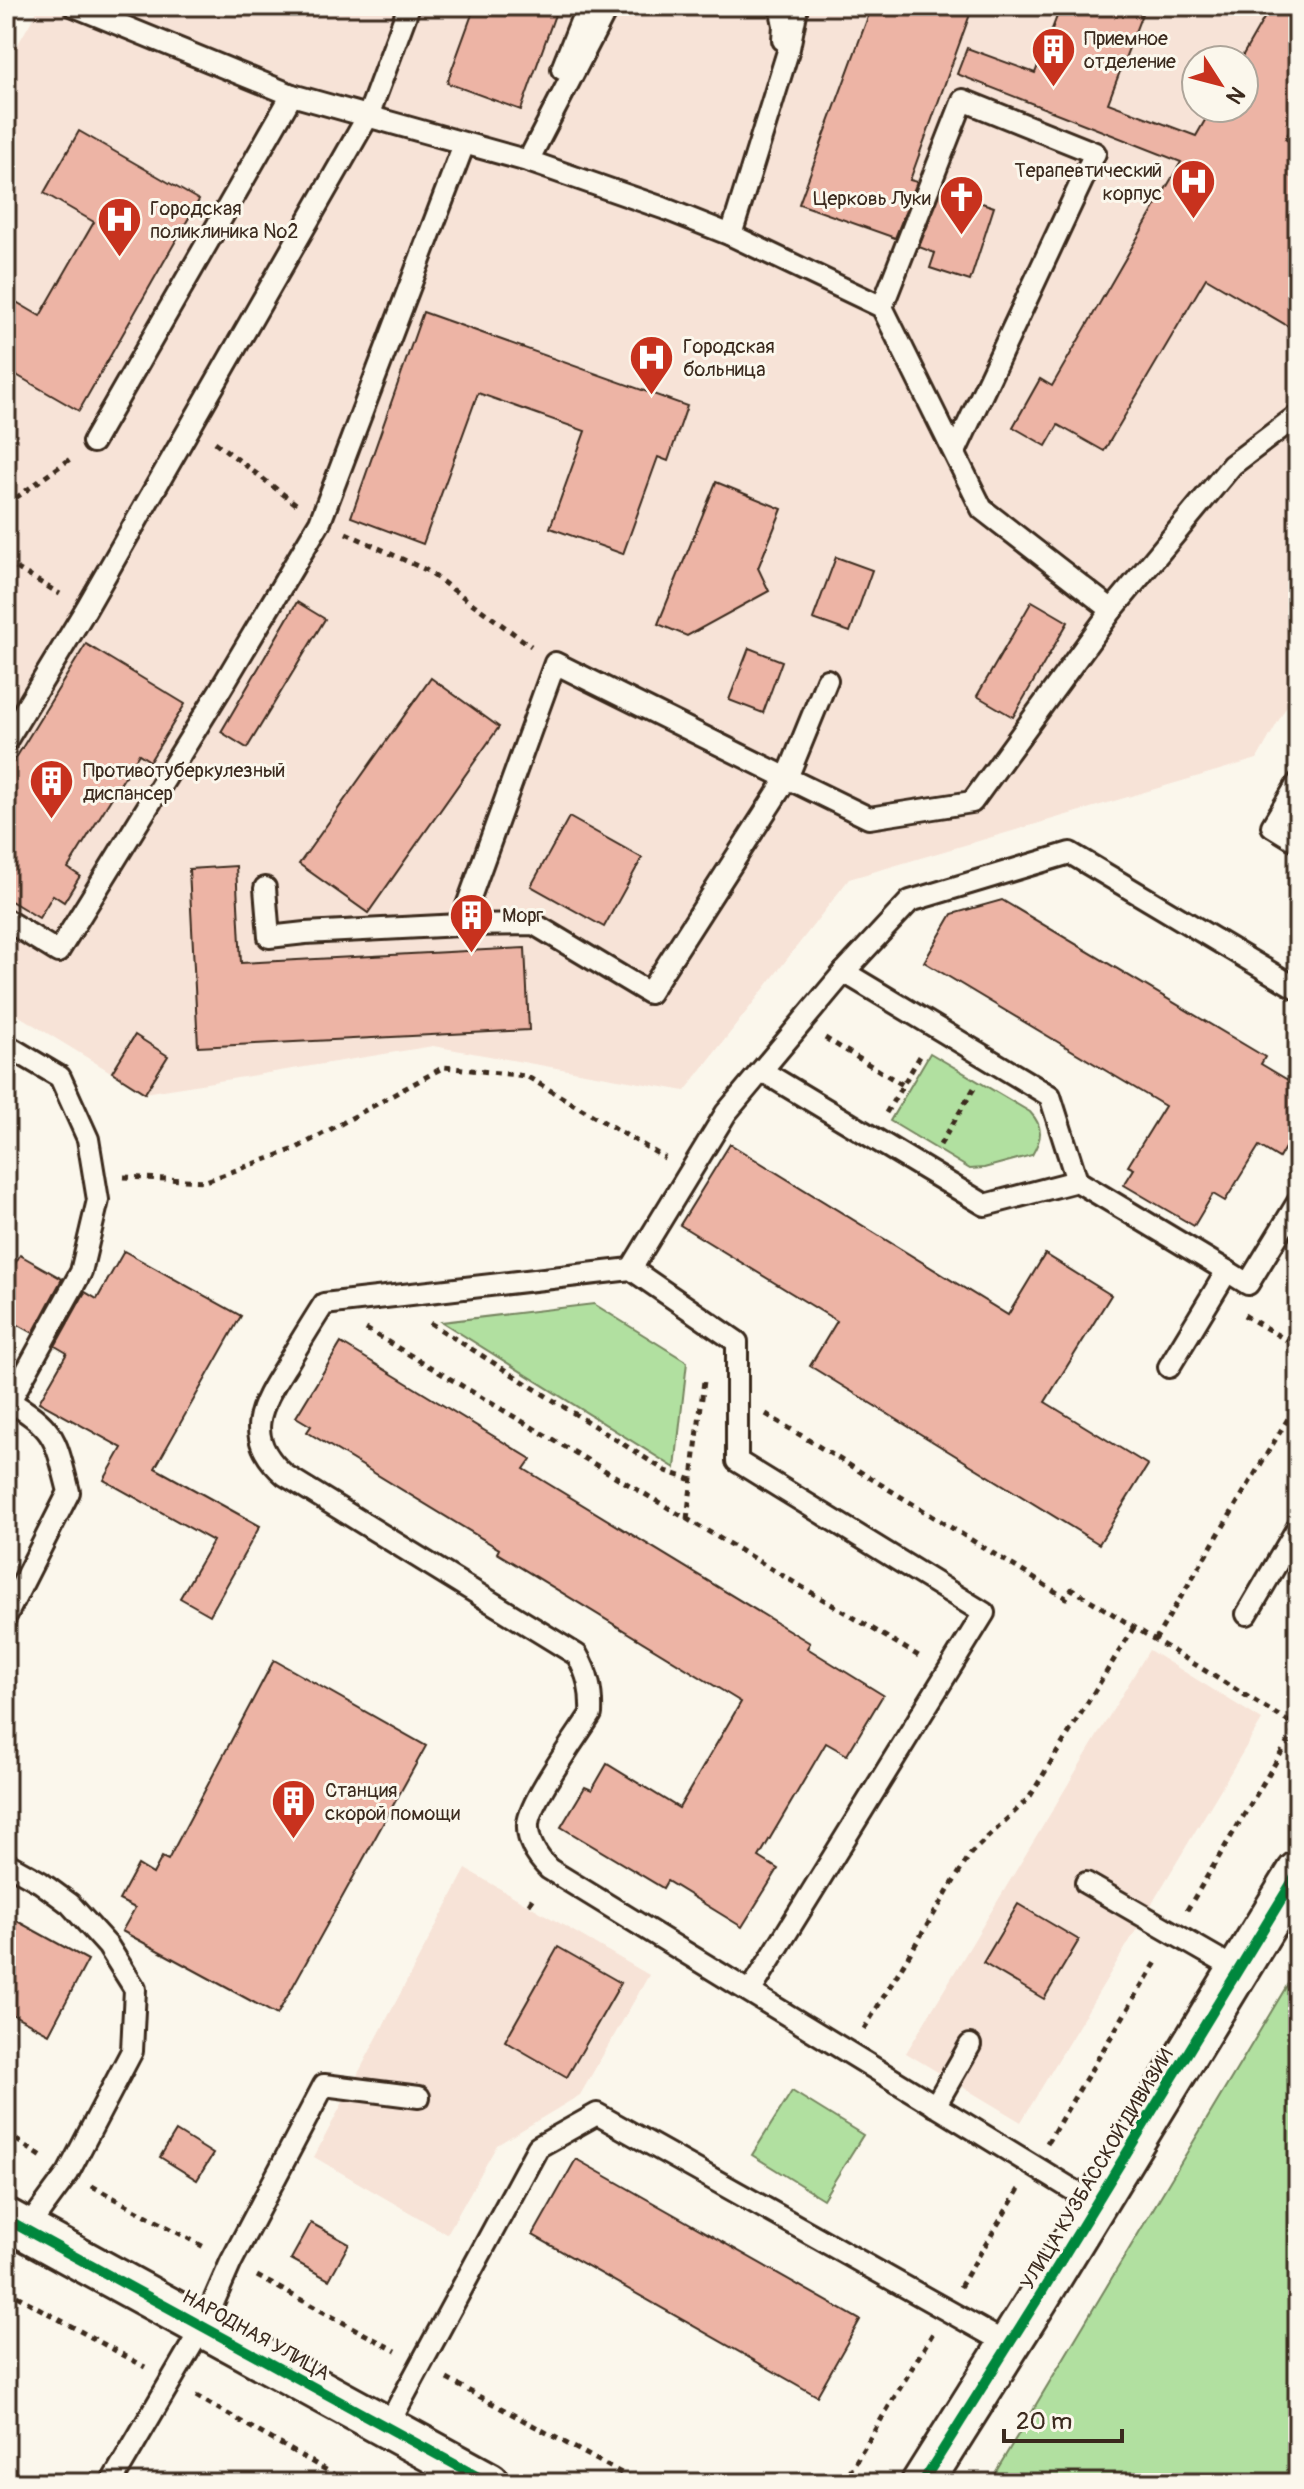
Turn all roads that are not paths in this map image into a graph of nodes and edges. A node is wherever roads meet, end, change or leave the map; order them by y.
1 (74, 6) edge
2 (409, 6) edge
3 (587, 6) edge
4 (608, 6) edge
5 (780, 6) edge
6 (795, 6) edge
7 (777, 84) junction
8 (292, 95) junction
9 (368, 116) junction
10 (464, 144) junction
11 (528, 161) junction
12 (731, 235) junction
13 (882, 307) junction
14 (1298, 415) edge
15 (93, 442) road end
16 (955, 452) junction
17 (1112, 610) junction
18 (827, 680) dead end
19 (6, 741) edge
20 (787, 778) junction
21 (1298, 783) edge
22 (1298, 842) edge
23 (265, 888) dead end
24 (6, 920) edge
25 (460, 925) junction
26 (844, 972) junction
27 (1298, 989) edge
28 (6, 1045) edge
29 (762, 1071) junction
30 (1077, 1181) junction
31 (1298, 1202) edge
32 (631, 1269) junction
33 (1227, 1271) junction
34 (1169, 1367) dead end
35 (8, 1400) edge
36 (1298, 1527) edge
37 (1247, 1614) dead end
38 (6, 1616) edge
39 (6, 1863) edge
40 (1298, 1872) edge
41 (1086, 1883) dead end
42 (1239, 1971) junction
43 (750, 1992) junction
44 (970, 2045) dead end
45 (419, 2097) dead end
46 (935, 2106) junction
47 (1096, 2204) junction
48 (16, 2225) edge
49 (203, 2326) junction
50 (1009, 2345) junction
51 (387, 2427) junction
52 (111, 2483) edge
53 (489, 2483) edge
54 (922, 2483) edge

1 - 8 lane
2 - 9 lane
3 - 11 lane
4 - 11 lane
5 - 7 lane
6 - 7 lane
7 - 12 lane
8 - 9 lane
8 - 15 lane
9 - 10 lane
9 - 19 lane
10 - 11 lane
10 - 24 lane
11 - 12 lane
12 - 13 lane
13 - 16 lane
13 - 16 lane
14 - 17 lane
16 - 17 lane
17 - 20 lane
18 - 20 lane
20 - 25 lane
20 - 25 lane
21 - 22 lane
23 - 25 lane
26 - 27 lane
26 - 29 lane
26 - 30 lane
28 - 35 lane
29 - 30 lane
29 - 32 lane
30 - 33 lane
31 - 33 lane
32 - 43 lane
32 - 43 lane
33 - 34 lane
35 - 38 lane
36 - 37 lane
39 - 48 lane
40 - 42 street, УЛИЦА КУЗБАССКОЙ ДИВИЗИИ
41 - 42 lane
42 - 47 street, УЛИЦА КУЗБАССКОЙ ДИВИЗИИ
43 - 46 lane
44 - 46 lane
45 - 49 lane
46 - 47 lane
47 - 50 street, УЛИЦА КУЗБАССКОЙ ДИВИЗИИ
48 - 49 street, НАРОДНАЯ УЛИЦА
49 - 51 street, НАРОДНАЯ УЛИЦА
49 - 52 lane
50 - 51 lane
50 - 54 street, УЛИЦА КУЗБАССКОЙ ДИВИЗИИ
51 - 53 street, НАРОДНАЯ УЛИЦА

